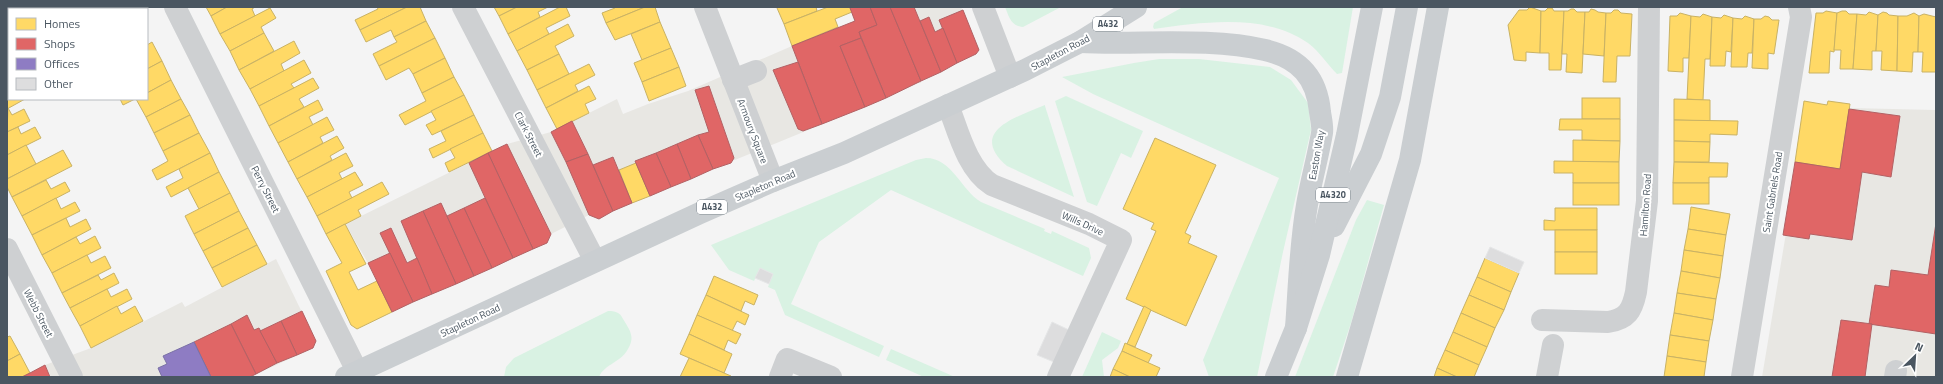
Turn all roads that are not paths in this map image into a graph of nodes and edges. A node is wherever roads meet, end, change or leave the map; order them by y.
1 (175, 7) edge
2 (463, 7) edge
3 (704, 7) edge
4 (983, 7) edge
5 (1136, 7) edge
6 (1372, 7) edge
7 (1407, 7) edge
8 (1438, 7) edge
9 (1649, 7) edge
10 (1799, 7) edge
11 (1080, 42) junction
12 (756, 71) dead end
13 (1010, 77) junction
14 (733, 80) junction
15 (948, 105) junction
16 (773, 181) junction
17 (7, 249) edge
18 (1319, 255) junction
19 (595, 261) junction
20 (1542, 320) dead end
21 (1296, 328) junction
22 (1552, 346) dead end
23 (352, 374) edge
24 (72, 377) edge
25 (780, 377) edge
26 (832, 377) edge
27 (1058, 377) edge
28 (1276, 377) edge
29 (1347, 377) edge
30 (1547, 377) edge
31 (1742, 377) edge

1 - 23 street, Perry Street
2 - 19 street, Clark Street
3 - 14 street, Armoury Square
4 - 13 street
5 - 11 main road, Stapleton Road / A432
6 - 18 main road, Easton Way / A4320
7 - 18 main road
8 - 29 main road
9 - 20 street, Hamilton Road
10 - 31 street, Saint Gabriels Road
11 - 13 main road, Stapleton Road / A432
11 - 21 main road, Easton Way
12 - 14 street
13 - 15 main road, Stapleton Road / A432
14 - 16 street, Armoury Square
15 - 16 main road, Stapleton Road / A432
15 - 27 street, Wills Drive
16 - 19 main road, Stapleton Road / A432
17 - 24 street, Webb Street
18 - 21 main road, Easton Way / A4320
19 - 23 main road, Stapleton Road / A432
21 - 28 main road, Easton Way / A4320
22 - 30 street
25 - 26 street

